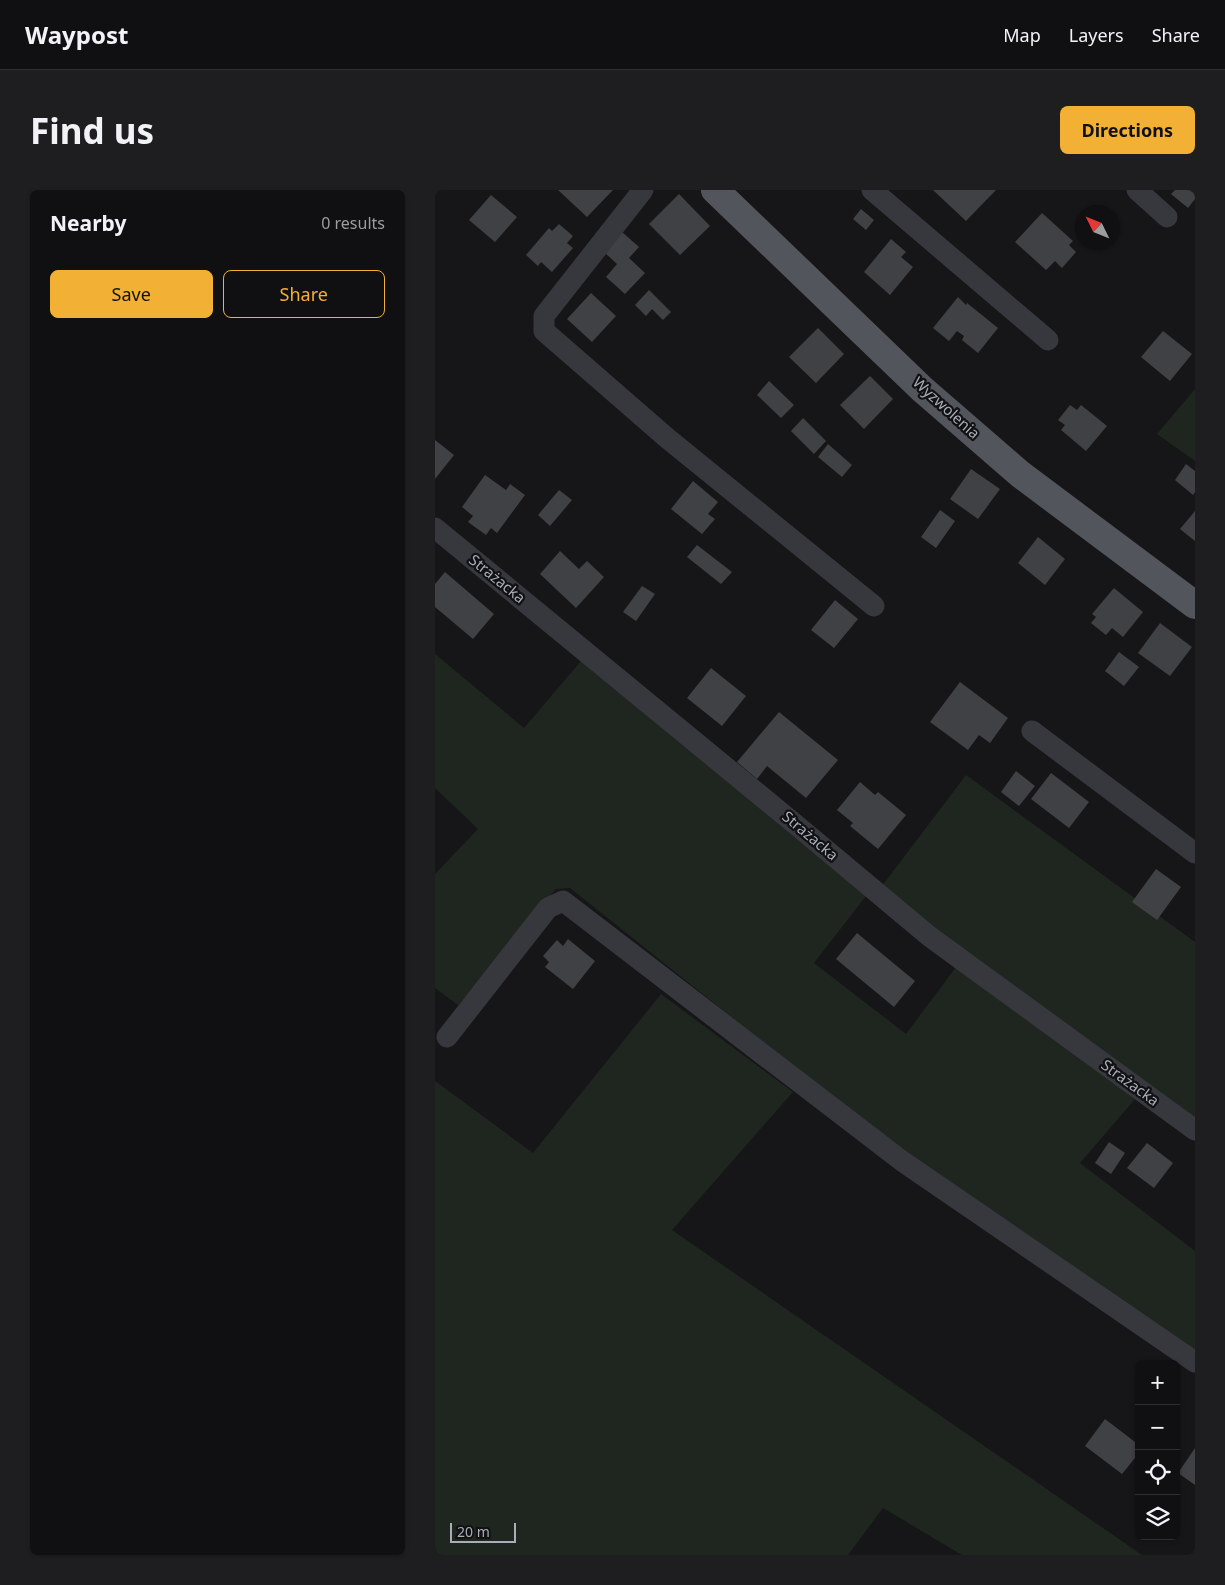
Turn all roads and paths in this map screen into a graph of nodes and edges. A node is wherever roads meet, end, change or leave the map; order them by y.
1 (643, 190) edge
2 (715, 190) edge
3 (872, 190) edge
4 (1137, 190) edge
5 (1167, 218) dead end
6 (1048, 340) dead end
7 (435, 528) edge
8 (1195, 605) edge
9 (874, 606) dead end
10 (1032, 731) dead end
11 (1195, 853) edge
12 (447, 1037) dead end
13 (1195, 1130) edge
14 (1195, 1362) edge

1 - 9 street
2 - 8 main road, Wyzwolenia
3 - 6 street
4 - 5 street
7 - 13 street, Strażacka
10 - 11 street
12 - 14 street

